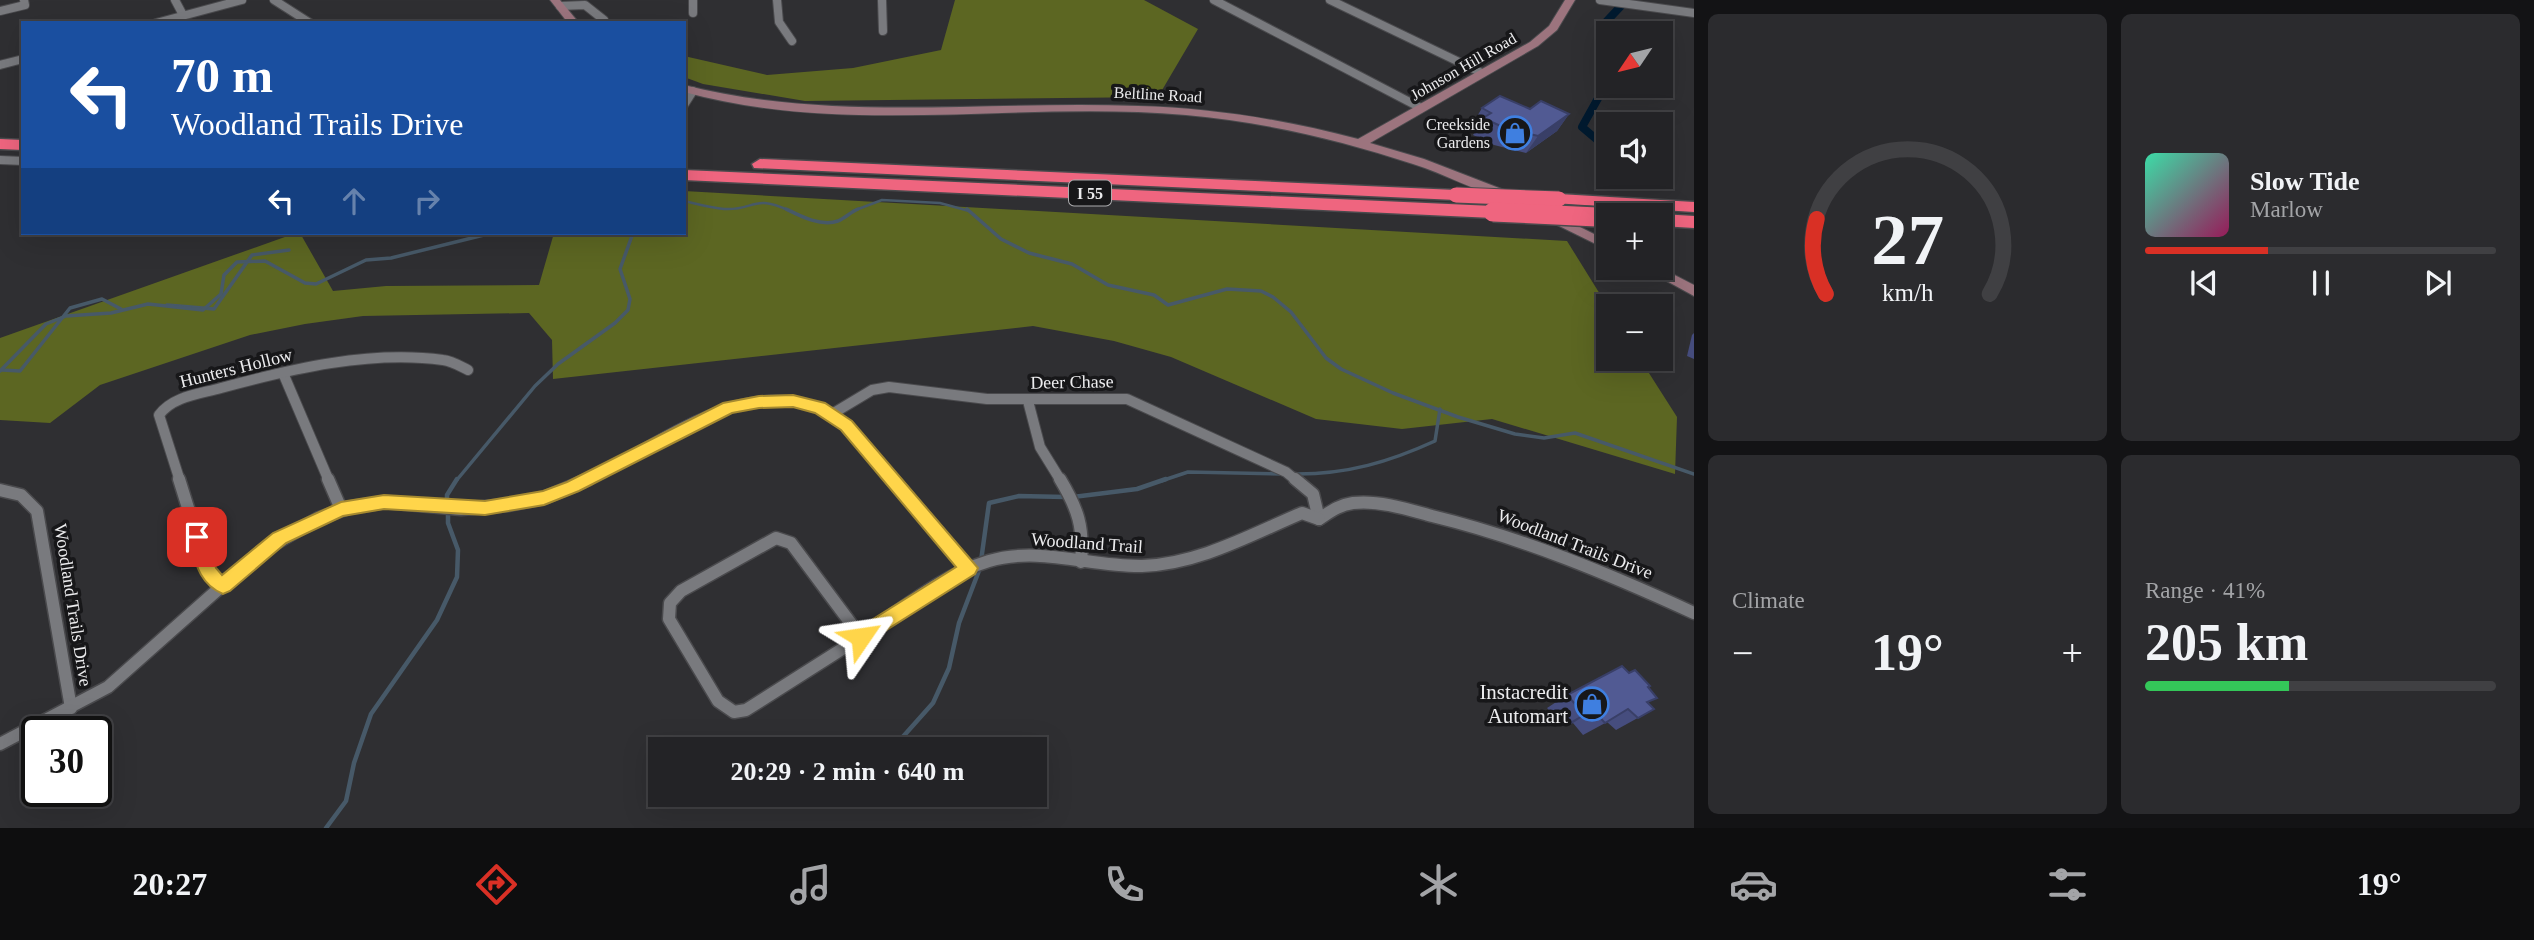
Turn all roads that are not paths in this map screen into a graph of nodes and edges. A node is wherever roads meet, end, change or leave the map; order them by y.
1 (24, 0) edge
2 (175, 0) edge
3 (242, 0) edge
4 (274, 0) edge
5 (693, 0) edge
6 (777, 0) edge
7 (882, 0) edge
8 (1214, 0) edge
9 (1330, 0) edge
10 (1570, 0) edge
11 (1600, 0) edge
12 (583, 1) edge
13 (557, 3) edge
14 (0, 11) edge
15 (693, 13) dead end
16 (1694, 13) edge
17 (183, 15) junction
18 (604, 20) dead end
19 (163, 21) edge
20 (307, 21) edge
21 (572, 21) edge
22 (883, 31) dead end
23 (792, 41) dead end
24 (21, 60) edge
25 (0, 65) edge
26 (1482, 73) junction
27 (689, 90) edge
28 (1421, 108) junction
29 (0, 130) edge
30 (21, 131) edge
31 (0, 144) edge
32 (21, 145) edge
33 (1357, 145) junction
34 (0, 159) edge
35 (686, 160) edge
36 (21, 161) edge
37 (686, 175) edge
38 (1694, 207) edge
39 (1596, 217) edge
40 (1673, 221) edge
41 (1694, 222) edge
42 (1596, 240) edge
43 (1673, 280) edge
44 (1694, 291) edge
45 (468, 370) dead end
46 (283, 373) junction
47 (1028, 401) junction
48 (832, 414) junction
49 (0, 490) edge
50 (341, 509) junction
51 (1319, 519) junction
52 (1081, 562) junction
53 (969, 568) junction
54 (223, 585) junction
55 (1694, 613) edge
56 (861, 637) junction
57 (71, 708) junction
58 (0, 744) edge

1 - 14 street
2 - 17 street
3 - 17 street
4 - 20 street
5 - 15 street
6 - 23 street
7 - 22 street
8 - 28 street
9 - 26 street
10 - 26 main road, Johnson Hill Road
11 - 16 street
12 - 13 street
12 - 18 street
13 - 21 main road
17 - 19 street
24 - 25 street
26 - 28 main road, Johnson Hill Road
27 - 33 main road, Beltline Road
28 - 33 main road, Johnson Hill Road
29 - 30 highway
31 - 32 highway
33 - 42 main road, Beltline Road
34 - 36 street
35 - 38 highway, I 55, bridge
37 - 39 highway, I 55, bridge
40 - 41 highway
43 - 44 main road
45 - 46 street, Hunters Hollow
46 - 50 street
46 - 54 street, Hunters Hollow
47 - 48 street, Deer Chase
47 - 51 street, Deer Chase
47 - 52 street
48 - 50 street, Woodland Trails Drive
48 - 53 street, Woodland Trails Drive
49 - 57 street, Woodland Trails Drive
50 - 54 street, Woodland Trails Drive
51 - 52 street, Woodland Trail
51 - 55 street, Woodland Trails Drive
52 - 53 street, Woodland Trail
53 - 56 street, Woodland Trail
54 - 57 street, Woodland Trails Drive
56 - 56 street, Woodland Trail
57 - 58 street, Woodland Trails Drive

